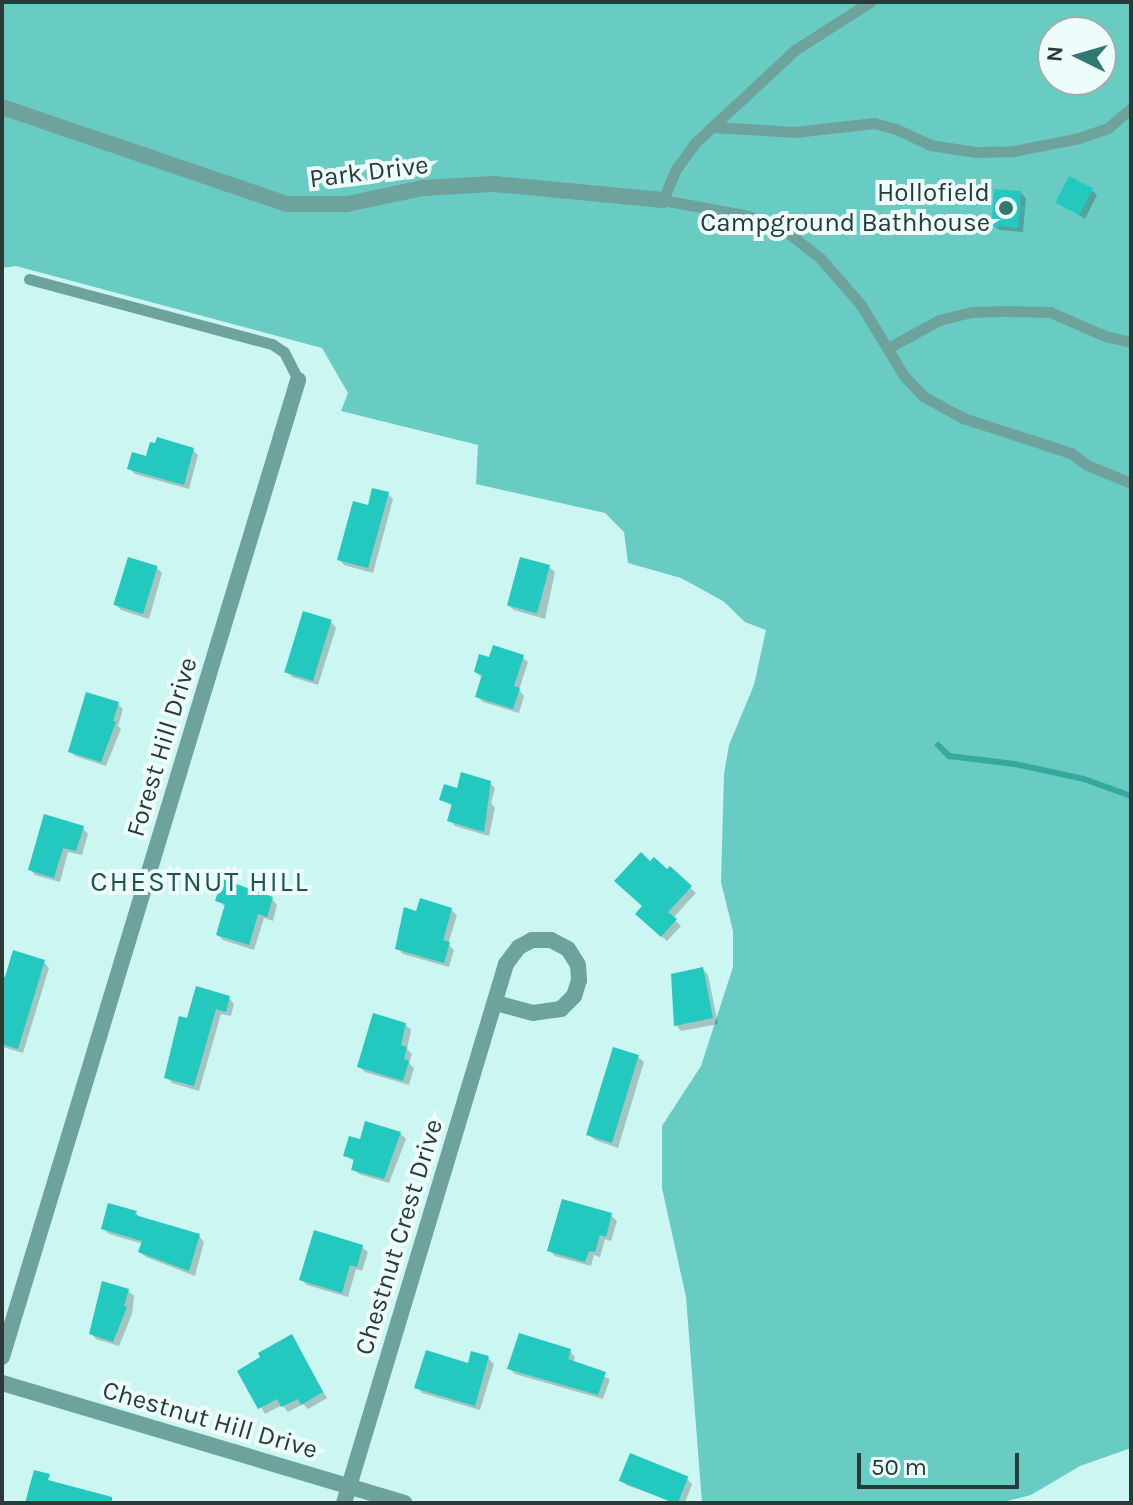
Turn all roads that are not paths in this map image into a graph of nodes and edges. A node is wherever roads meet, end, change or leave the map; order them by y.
1 (870, 2) edge
2 (2, 107) edge
3 (1131, 108) edge
4 (712, 127) junction
5 (663, 200) junction
6 (29, 279) dead end
7 (1131, 342) edge
8 (888, 348) junction
9 (298, 380) joint
10 (1131, 483) edge
11 (495, 1003) junction
12 (2, 1357) edge
13 (2, 1383) edge
14 (349, 1486) junction
15 (344, 1503) edge
16 (405, 1503) edge

1 - 4 lane
2 - 5 street, Park Drive
3 - 4 lane
4 - 5 lane
5 - 8 lane
6 - 9 lane
7 - 8 lane
8 - 10 lane
9 - 12 street, Forest Hill Drive
11 - 11 street, Chestnut Crest Drive
11 - 14 street, Chestnut Crest Drive
13 - 14 street, Chestnut Hill Drive
14 - 15 street, Chestnut Crest Drive
14 - 16 street, Chestnut Hill Drive

